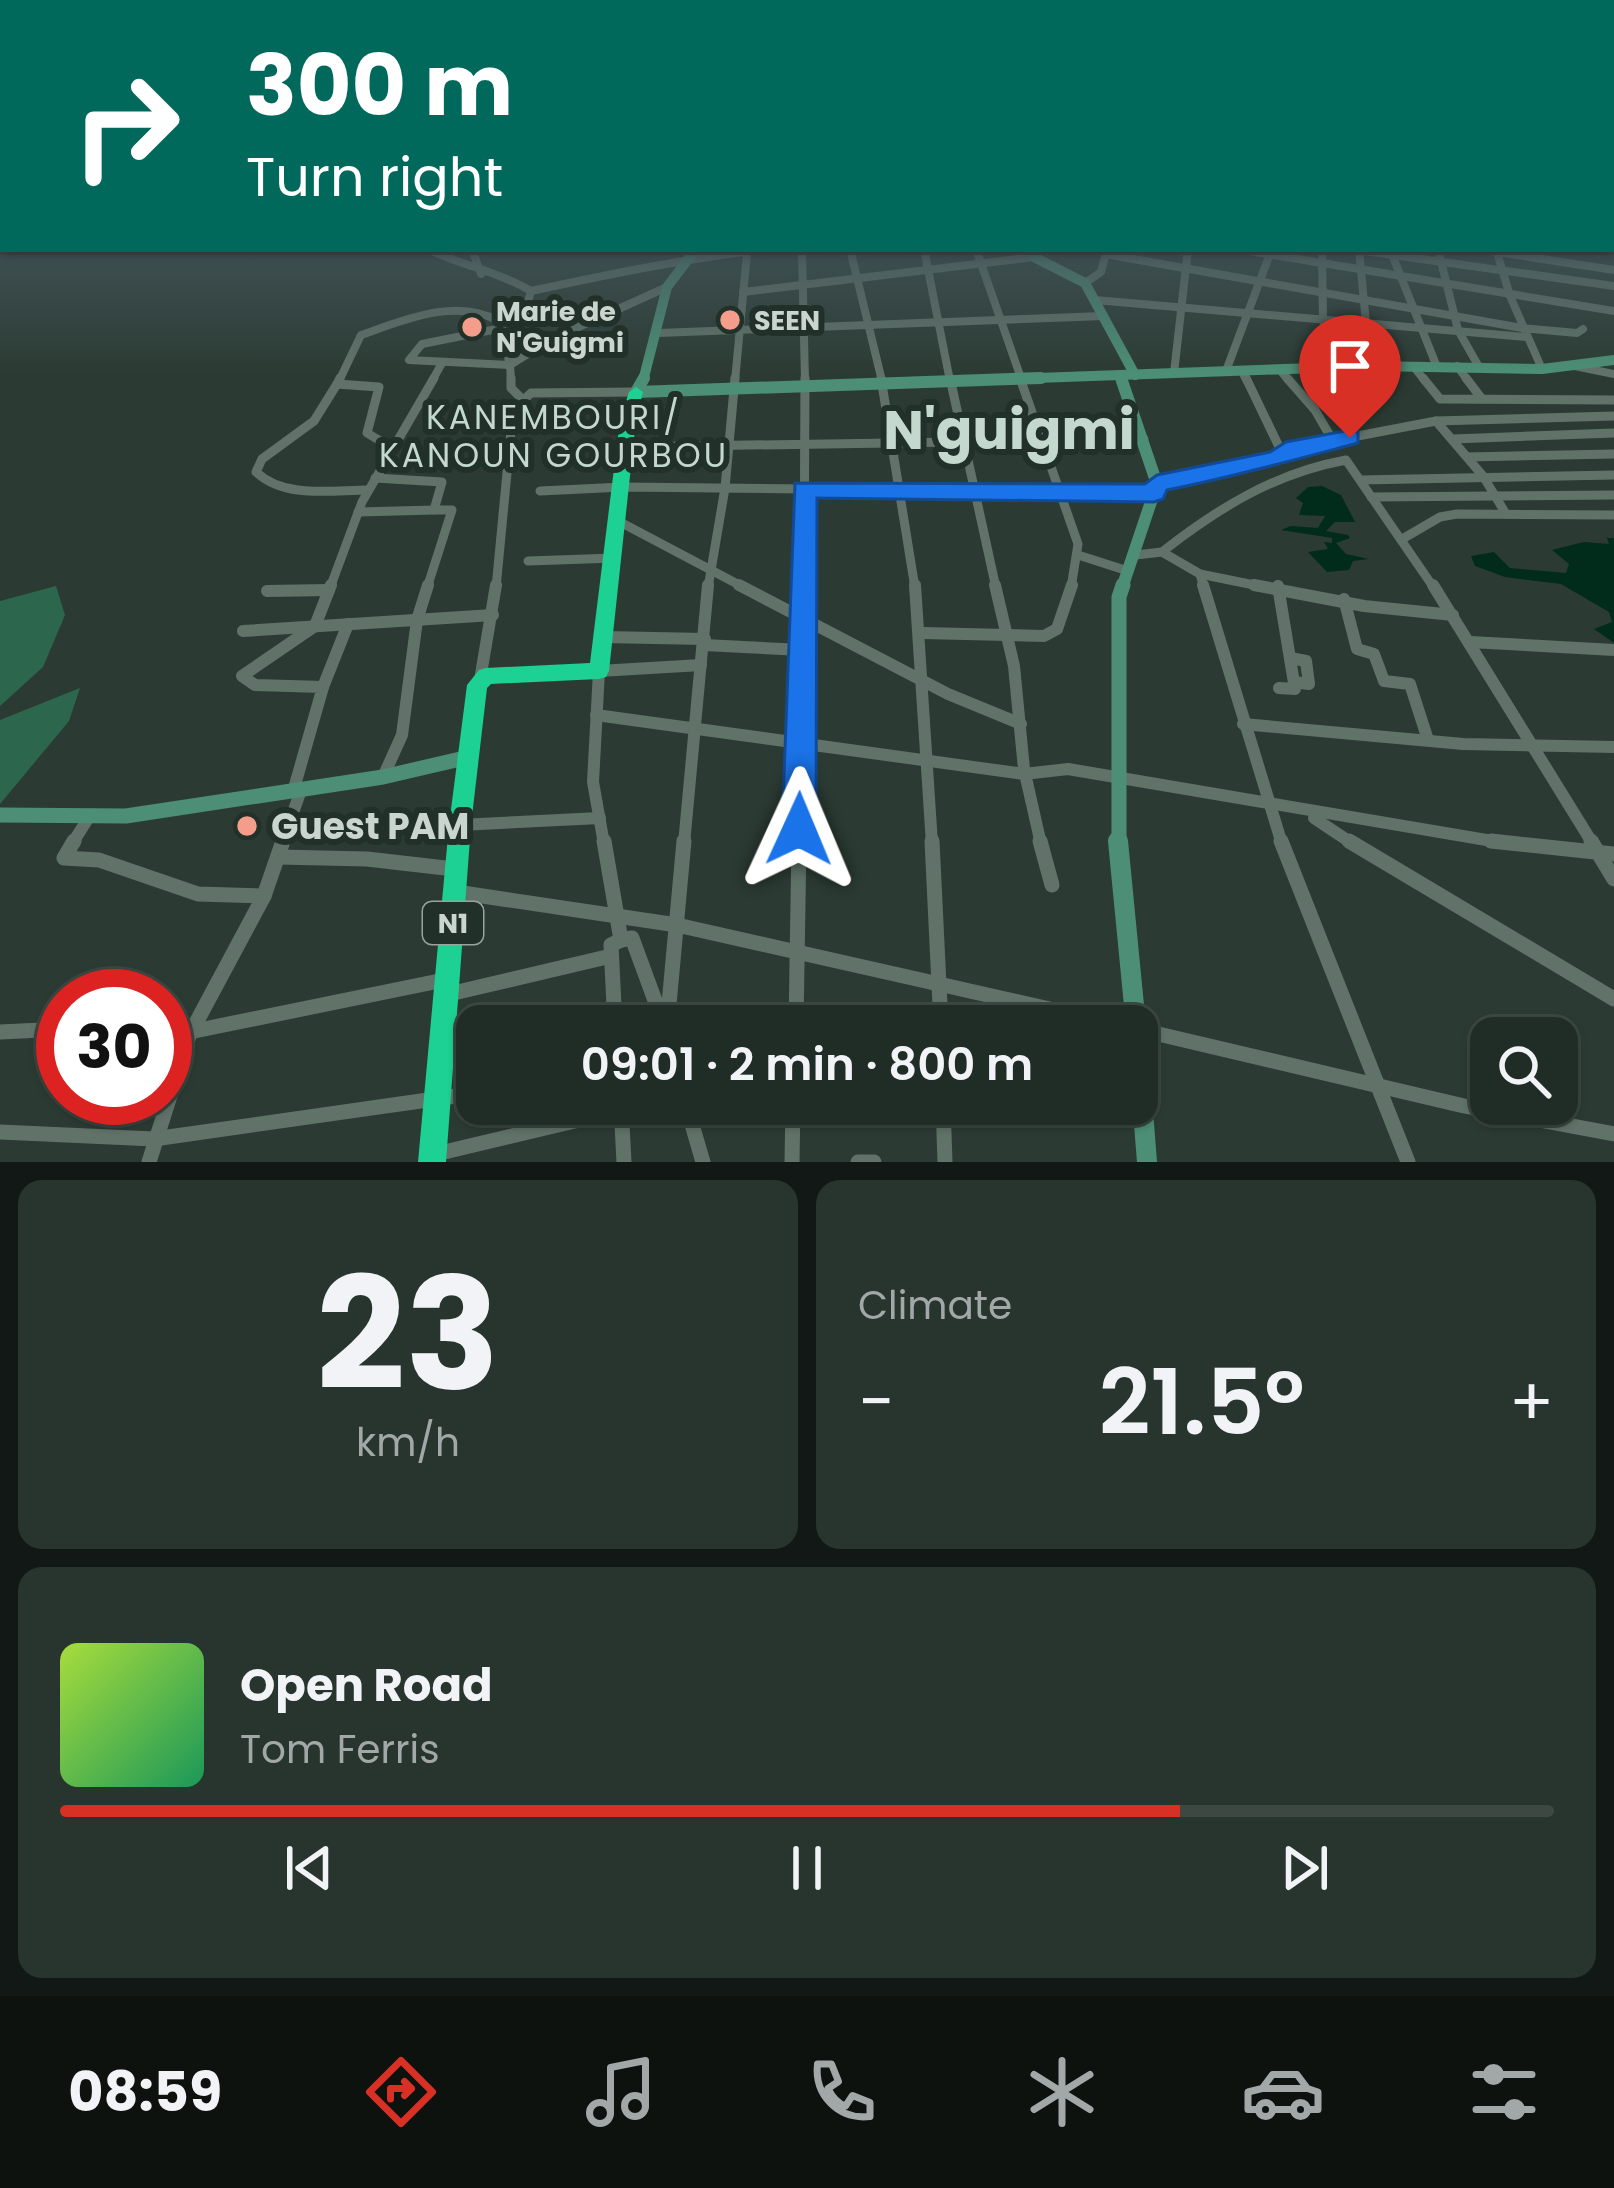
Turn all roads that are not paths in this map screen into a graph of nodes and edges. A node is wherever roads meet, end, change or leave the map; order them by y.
1 (466, 267) edge
2 (479, 267) edge
3 (666, 267) edge
4 (683, 267) edge
5 (746, 267) edge
6 (803, 267) edge
7 (854, 267) edge
8 (958, 267) edge
9 (983, 267) edge
10 (1059, 267) edge
11 (1102, 267) edge
12 (1185, 267) edge
13 (1186, 267) edge
14 (1264, 267) edge
15 (1324, 267) edge
16 (1337, 267) edge
17 (1359, 267) edge
18 (1396, 267) edge
19 (1441, 267) edge
20 (1467, 267) edge
21 (1501, 267) edge
22 (928, 270) junction
23 (1360, 271) junction
24 (1503, 273) junction
25 (481, 274) junction
26 (1400, 278) junction
27 (1259, 280) junction
28 (857, 281) junction
29 (1085, 283) junction
30 (1445, 285) junction
31 (668, 286) junction
32 (1614, 286) edge
33 (804, 287) junction
34 (531, 291) junction
35 (743, 292) junction
36 (1324, 293) junction
37 (1510, 296) junction
38 (1095, 300) junction
39 (1364, 300) junction
40 (1181, 305) junction
41 (1411, 308) junction
42 (1614, 311) edge
43 (1248, 312) junction
44 (1454, 315) junction
45 (1104, 316) junction
46 (1323, 319) junction
47 (1001, 321) junction
48 (937, 323) junction
49 (1366, 323) junction
50 (866, 324) junction
51 (502, 328) junction
52 (806, 328) junction
53 (1418, 328) junction
54 (1583, 328) dead end
55 (742, 330) junction
56 (1458, 330) junction
57 (1525, 332) junction
58 (658, 333) junction
59 (1614, 360) edge
60 (442, 363) junction
61 (1567, 364) junction
62 (510, 365) junction
63 (1370, 366) junction
64 (1457, 366) junction
65 (1333, 367) junction
66 (1414, 367) junction
67 (1437, 367) junction
68 (1479, 367) junction
69 (1279, 369) junction
70 (1542, 369) junction
71 (1240, 370) junction
72 (1226, 371) junction
73 (1174, 374) junction
74 (1614, 374) edge
75 (1128, 375) junction
76 (1019, 380) junction
77 (947, 382) junction
78 (337, 384) junction
79 (883, 386) junction
80 (802, 388) junction
81 (734, 390) junction
82 (636, 392) junction
83 (522, 398) junction
84 (1482, 399) junction
85 (1582, 400) junction
86 (1612, 402) edge
87 (1614, 416) edge
88 (1596, 417) junction
89 (1436, 421) junction
90 (1614, 433) edge
91 (1144, 439) junction
92 (1044, 440) junction
93 (1453, 440) junction
94 (1334, 441) junction
95 (894, 442) junction
96 (963, 442) junction
97 (807, 443) junction
98 (729, 445) junction
99 (625, 447) junction
100 (392, 448) junction
101 (1614, 454) edge
102 (1283, 455) junction
103 (1467, 457) junction
104 (1590, 475) junction
105 (1614, 475) edge
106 (1483, 476) junction
107 (375, 478) junction
108 (1360, 480) junction
109 (622, 487) junction
110 (725, 488) junction
111 (1156, 488) junction
112 (368, 490) junction
113 (804, 490) junction
114 (540, 491) dead end
115 (972, 491) junction
116 (902, 492) junction
117 (1063, 492) junction
118 (1606, 494) edge
119 (1495, 496) junction
120 (1371, 497) junction
121 (434, 510) junction
122 (358, 512) junction
123 (1614, 513) edge
124 (1506, 514) junction
125 (620, 522) junction
126 (1404, 538) junction
127 (1162, 552) junction
128 (1078, 555) junction
129 (1136, 555) junction
130 (615, 558) junction
131 (529, 562) dead end
132 (710, 568) junction
133 (1128, 571) junction
134 (1200, 574) junction
135 (1278, 586) junction
136 (329, 590) junction
137 (267, 591) dead end
138 (1344, 599) junction
139 (804, 614) junction
140 (1453, 614) junction
141 (493, 615) junction
142 (416, 620) junction
143 (348, 624) junction
144 (315, 626) junction
145 (243, 631) dead end
146 (922, 633) junction
147 (603, 637) junction
148 (1005, 637) junction
149 (705, 642) junction
150 (1470, 642) junction
151 (802, 650) junction
152 (1614, 650) edge
153 (701, 665) junction
154 (599, 671) junction
155 (924, 679) junction
156 (480, 680) junction
157 (323, 686) junction
158 (1279, 688) dead end
159 (596, 715) junction
160 (1021, 724) junction
161 (1243, 724) junction
162 (696, 731) junction
163 (1428, 740) junction
164 (801, 743) junction
165 (1531, 743) junction
166 (1614, 747) edge
167 (469, 758) junction
168 (928, 760) junction
169 (1024, 774) junction
170 (383, 777) junction
171 (1114, 777) junction
172 (297, 791) junction
173 (1266, 803) junction
174 (1290, 810) junction
175 (0, 815) edge
176 (89, 817) junction
177 (600, 818) junction
178 (460, 826) junction
179 (1598, 853) junction
180 (1614, 854) edge
181 (278, 857) junction
182 (1614, 879) edge
183 (457, 881) junction
184 (1052, 885) dead end
185 (264, 896) junction
186 (620, 916) junction
187 (677, 925) junction
188 (621, 940) junction
189 (798, 952) junction
190 (611, 956) junction
191 (940, 985) junction
192 (446, 987) junction
193 (1614, 999) edge
194 (614, 1005) edge
195 (658, 1005) edge
196 (668, 1005) edge
197 (797, 1005) edge
198 (940, 1005) edge
199 (1030, 1005) edge
200 (1135, 1005) edge
201 (36, 1030) edge
202 (192, 1030) edge
203 (0, 1032) edge
204 (192, 1035) edge
205 (1158, 1035) edge
206 (1376, 1083) junction
207 (456, 1098) edge
208 (436, 1102) junction
209 (159, 1125) edge
210 (554, 1125) edge
211 (622, 1125) edge
212 (692, 1125) edge
213 (793, 1125) edge
214 (944, 1125) edge
215 (1145, 1125) edge
216 (0, 1132) edge
217 (1614, 1134) edge
218 (154, 1139) junction
219 (432, 1158) edge
220 (149, 1162) edge
221 (624, 1162) edge
222 (703, 1162) edge
223 (792, 1162) edge
224 (858, 1162) edge
225 (874, 1162) edge
226 (945, 1162) edge
227 (1148, 1162) edge
228 (1408, 1162) edge

1 - 25 street
2 - 25 street
3 - 34 street
4 - 31 street
5 - 35 street
6 - 33 street
7 - 28 street
8 - 22 street
9 - 47 street
10 - 29 street
11 - 29 street
12 - 40 street
13 - 27 street
14 - 27 street
15 - 36 street
16 - 23 street
17 - 23 street
18 - 26 street
19 - 30 street
20 - 24 street
21 - 24 street
22 - 28 street
22 - 48 street
23 - 26 street
23 - 39 street
24 - 32 street
24 - 37 street
25 - 34 street
26 - 30 street
26 - 41 street
27 - 36 street
27 - 43 street
28 - 33 street
28 - 50 street
29 - 38 street
30 - 37 street
30 - 44 street
31 - 58 street
31 - 62 street
33 - 35 street
33 - 52 street
34 - 62 street
35 - 55 street
36 - 39 street
36 - 46 street
37 - 42 street
37 - 57 street
38 - 40 street
38 - 45 street
39 - 41 street
39 - 49 street
40 - 43 street
40 - 73 street
41 - 44 street
41 - 53 street
43 - 46 street
43 - 72 street
44 - 56 street
44 - 57 street
45 - 47 street
45 - 75 street
46 - 49 street
46 - 65 street
47 - 48 street
47 - 76 street
48 - 50 street
48 - 77 street
49 - 53 street
49 - 63 street
50 - 52 street
50 - 79 street
51 - 60 street
51 - 62 street
51 - 78 street
52 - 55 street
52 - 80 street
53 - 56 street
53 - 67 street
54 - 57 street
55 - 58 street
55 - 81 street
56 - 57 street
56 - 68 street
57 - 70 street
58 - 82 street
59 - 61 street
60 - 62 street
60 - 100 street
61 - 70 street
61 - 74 street
62 - 83 street
63 - 65 street
63 - 66 street
64 - 67 street
64 - 68 street
64 - 84 street
65 - 69 street
66 - 67 street
66 - 84 street
68 - 70 street
69 - 71 street
69 - 94 street
71 - 72 street
71 - 102 street
72 - 73 street
73 - 75 street
75 - 76 street
75 - 91 street
76 - 77 street
76 - 92 street
77 - 79 street
77 - 96 street
78 - 100 street
78 - 112 street
79 - 80 street
79 - 95 street
80 - 81 street
80 - 97 street
81 - 82 street
81 - 98 street
82 - 83 street
82 - 99 highway
83 - 141 street
84 - 85 street
85 - 86 street
85 - 88 street
87 - 88 street
88 - 89 street
89 - 93 street
89 - 94 street
90 - 93 street
91 - 92 street
91 - 111 street
92 - 96 street
92 - 117 street
93 - 103 street
94 - 102 street
95 - 96 street
95 - 97 street
95 - 116 street
96 - 115 street
97 - 98 street
97 - 113 street
98 - 99 street
98 - 110 street
99 - 109 highway
100 - 107 street
101 - 103 street
102 - 111 street
103 - 106 street
104 - 105 street
104 - 106 street
104 - 118 street
106 - 108 street
106 - 119 street
107 - 112 street
107 - 121 street
108 - 120 street
108 - 127 street
109 - 110 street
109 - 114 street
109 - 125 highway
110 - 113 street
110 - 132 street
111 - 117 street
111 - 129 street
112 - 122 street
113 - 116 street
113 - 139 street
115 - 116 street
115 - 117 street
115 - 148 street
116 - 146 street
117 - 128 street
118 - 119 street
118 - 123 street
119 - 120 street
119 - 124 street
120 - 126 street
121 - 122 street
121 - 142 street
122 - 136 street
123 - 124 street
124 - 126 street
125 - 130 highway
125 - 132 street
126 - 140 street
127 - 129 street
127 - 134 street
128 - 133 street
128 - 148 street
129 - 133 street
130 - 131 street
130 - 147 highway
132 - 139 street
132 - 149 street
133 - 171 street
134 - 135 street
134 - 161 street
135 - 138 street
135 - 158 street
136 - 137 street
136 - 144 street
138 - 140 street
138 - 163 street
139 - 151 street
139 - 155 street
140 - 150 street
141 - 142 street
141 - 156 street
142 - 143 street
142 - 170 street
143 - 144 street
143 - 157 street
144 - 145 street
144 - 157 street
146 - 148 street
146 - 155 street
147 - 149 street
147 - 154 highway
148 - 160 street
149 - 151 street
149 - 153 street
150 - 152 street
150 - 165 street
151 - 164 street
153 - 154 street
153 - 162 street
154 - 156 highway
154 - 159 street
155 - 160 street
155 - 168 street
156 - 167 highway, N1
157 - 172 street
159 - 162 street
159 - 177 street
160 - 169 street
161 - 163 street
161 - 173 street
162 - 164 street
162 - 187 street
163 - 165 street
164 - 168 street
164 - 189 street
165 - 166 street
165 - 179 street
167 - 170 street
167 - 178 highway, N1
168 - 169 street
168 - 191 street
169 - 171 street
169 - 184 street
170 - 172 street
171 - 173 street
171 - 200 street
172 - 176 street
172 - 181 street
173 - 174 street
173 - 206 street
174 - 179 street
174 - 193 street
175 - 176 street
176 - 185 street
177 - 178 street
177 - 186 street
178 - 183 highway, N1
179 - 180 street
179 - 182 street
181 - 183 street
181 - 185 street
183 - 186 street
183 - 192 highway, N1
185 - 202 street
186 - 187 street
186 - 188 street
187 - 189 street
187 - 196 street
188 - 190 street
188 - 195 street
189 - 191 street
189 - 197 street
190 - 192 street
190 - 194 street
191 - 198 street
191 - 199 street
192 - 204 street
192 - 208 highway, N1
201 - 203 street
205 - 206 street
206 - 217 street
206 - 228 street
207 - 208 street
208 - 218 street
208 - 219 highway, N1
209 - 218 street
210 - 219 street
211 - 221 street
212 - 222 street
213 - 223 street
214 - 226 street
215 - 227 street
216 - 218 street
218 - 220 street
224 - 225 street

